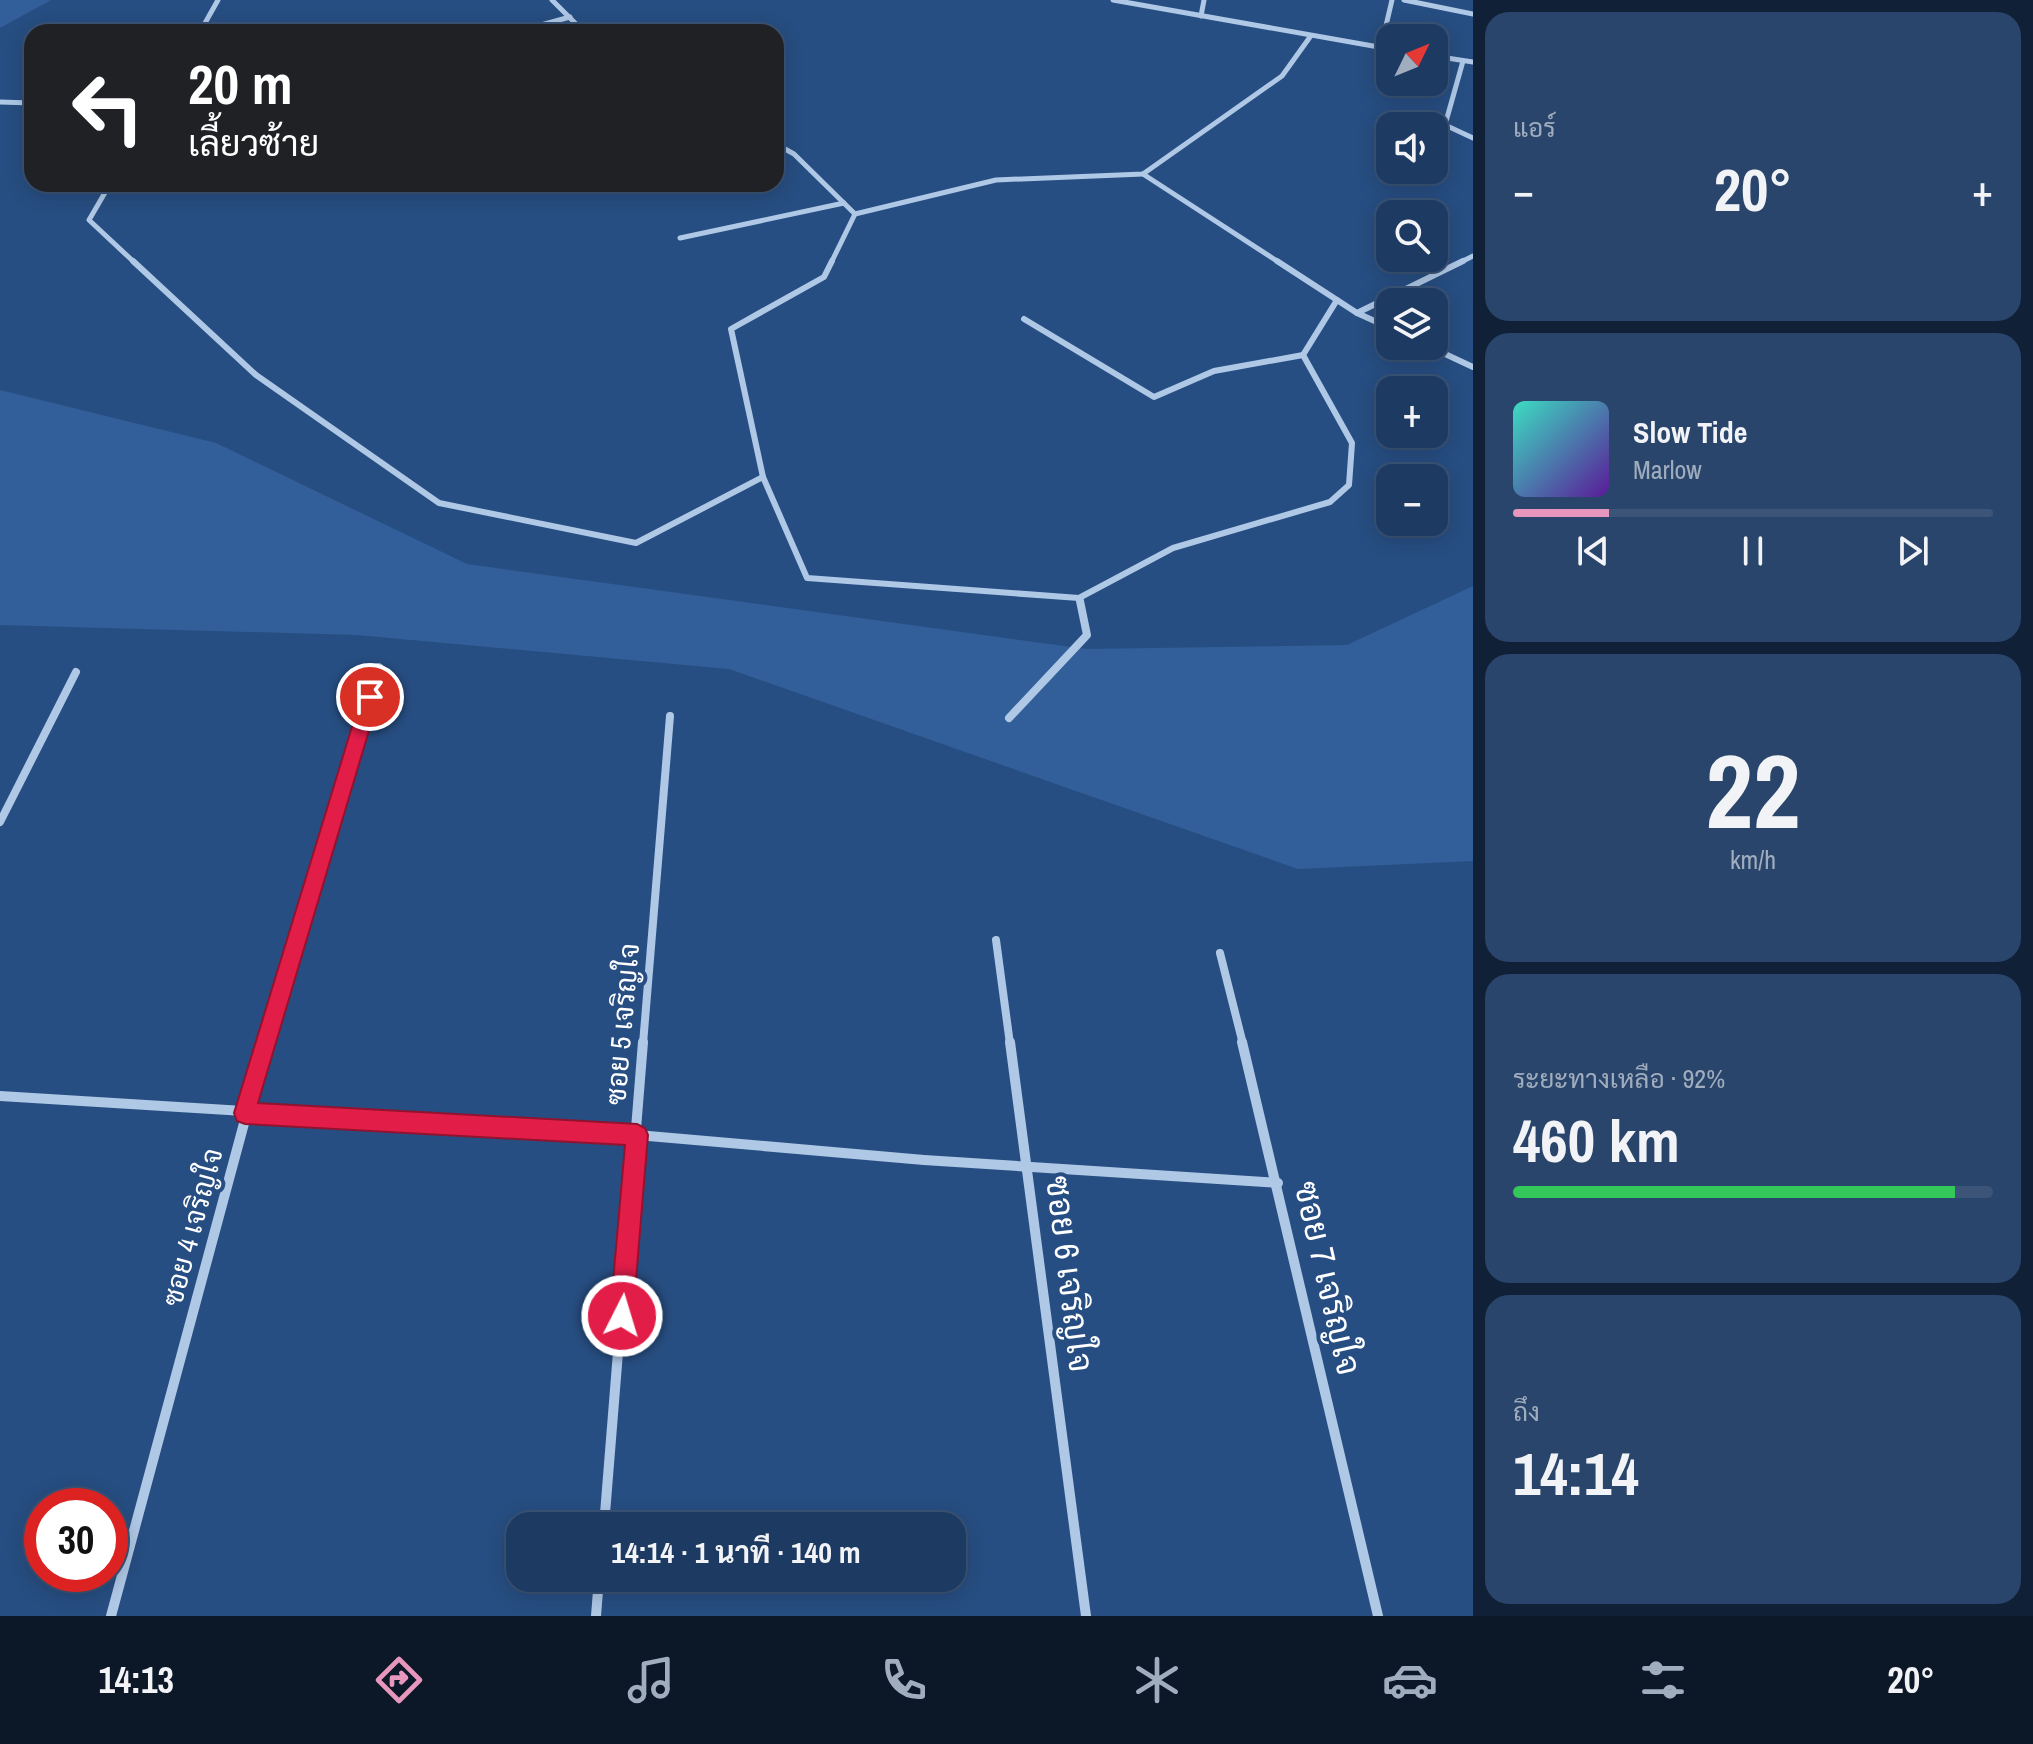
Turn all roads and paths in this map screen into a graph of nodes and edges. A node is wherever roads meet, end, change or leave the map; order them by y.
1 (218, 0) edge
2 (552, 0) edge
3 (1113, 0) edge
4 (1204, 0) edge
5 (1392, 0) edge
6 (1404, 0) edge
7 (1473, 14) edge
8 (1201, 16) junction
9 (570, 17) junction
10 (204, 24) edge
11 (545, 24) edge
12 (577, 24) edge
13 (1386, 24) edge
14 (1310, 37) junction
15 (1376, 46) edge
16 (1448, 58) edge
17 (1463, 61) junction
18 (1473, 62) edge
19 (0, 102) edge
20 (24, 103) edge
21 (1473, 138) edge
22 (784, 148) edge
23 (1143, 174) junction
24 (105, 192) edge
25 (844, 203) junction
26 (855, 214) junction
27 (680, 238) dead end
28 (1473, 256) edge
29 (1337, 300) junction
30 (1357, 313) junction
31 (1024, 319) dead end
32 (1376, 322) edge
33 (1303, 355) junction
34 (1448, 355) edge
35 (1473, 367) edge
36 (763, 477) junction
37 (1079, 598) junction
38 (379, 667) dead end
39 (76, 672) dead end
40 (670, 716) dead end
41 (1009, 718) dead end
42 (0, 822) edge
43 (996, 940) dead end
44 (1220, 953) dead end
45 (0, 1096) edge
46 (245, 1113) junction
47 (637, 1135) junction
48 (1028, 1167) junction
49 (1278, 1183) junction
50 (605, 1512) edge
51 (598, 1592) edge
52 (111, 1616) edge
53 (596, 1616) edge
54 (1086, 1616) edge
55 (1378, 1616) edge

1 - 10 street
2 - 9 street
3 - 8 street
4 - 8 street
5 - 13 street
6 - 7 street
8 - 14 street
9 - 11 street
9 - 12 street
14 - 15 street
14 - 23 street
16 - 17 street
17 - 18 street
17 - 21 street
19 - 20 street
22 - 25 street
23 - 26 street
23 - 29 street
24 - 36 street
25 - 26 street
25 - 27 street
26 - 36 street
28 - 30 street
29 - 30 street
29 - 33 street
30 - 32 street
31 - 33 street
33 - 37 street
34 - 35 street
36 - 37 street
37 - 41 street
38 - 46 street, ซอย 4 เจริญใจ
39 - 42 street
40 - 47 street, ซอย 5 เจริญใจ
43 - 48 street, ซอย 6 เจริญใจ
44 - 49 street, ซอย 7 เจริญใจ
45 - 46 street
46 - 47 street
46 - 52 street, ซอย 4 เจริญใจ
47 - 48 street
47 - 50 street, ซอย 5 เจริญใจ
48 - 49 street
48 - 54 street, ซอย 6 เจริญใจ
49 - 55 street, ซอย 7 เจริญใจ
51 - 53 street

